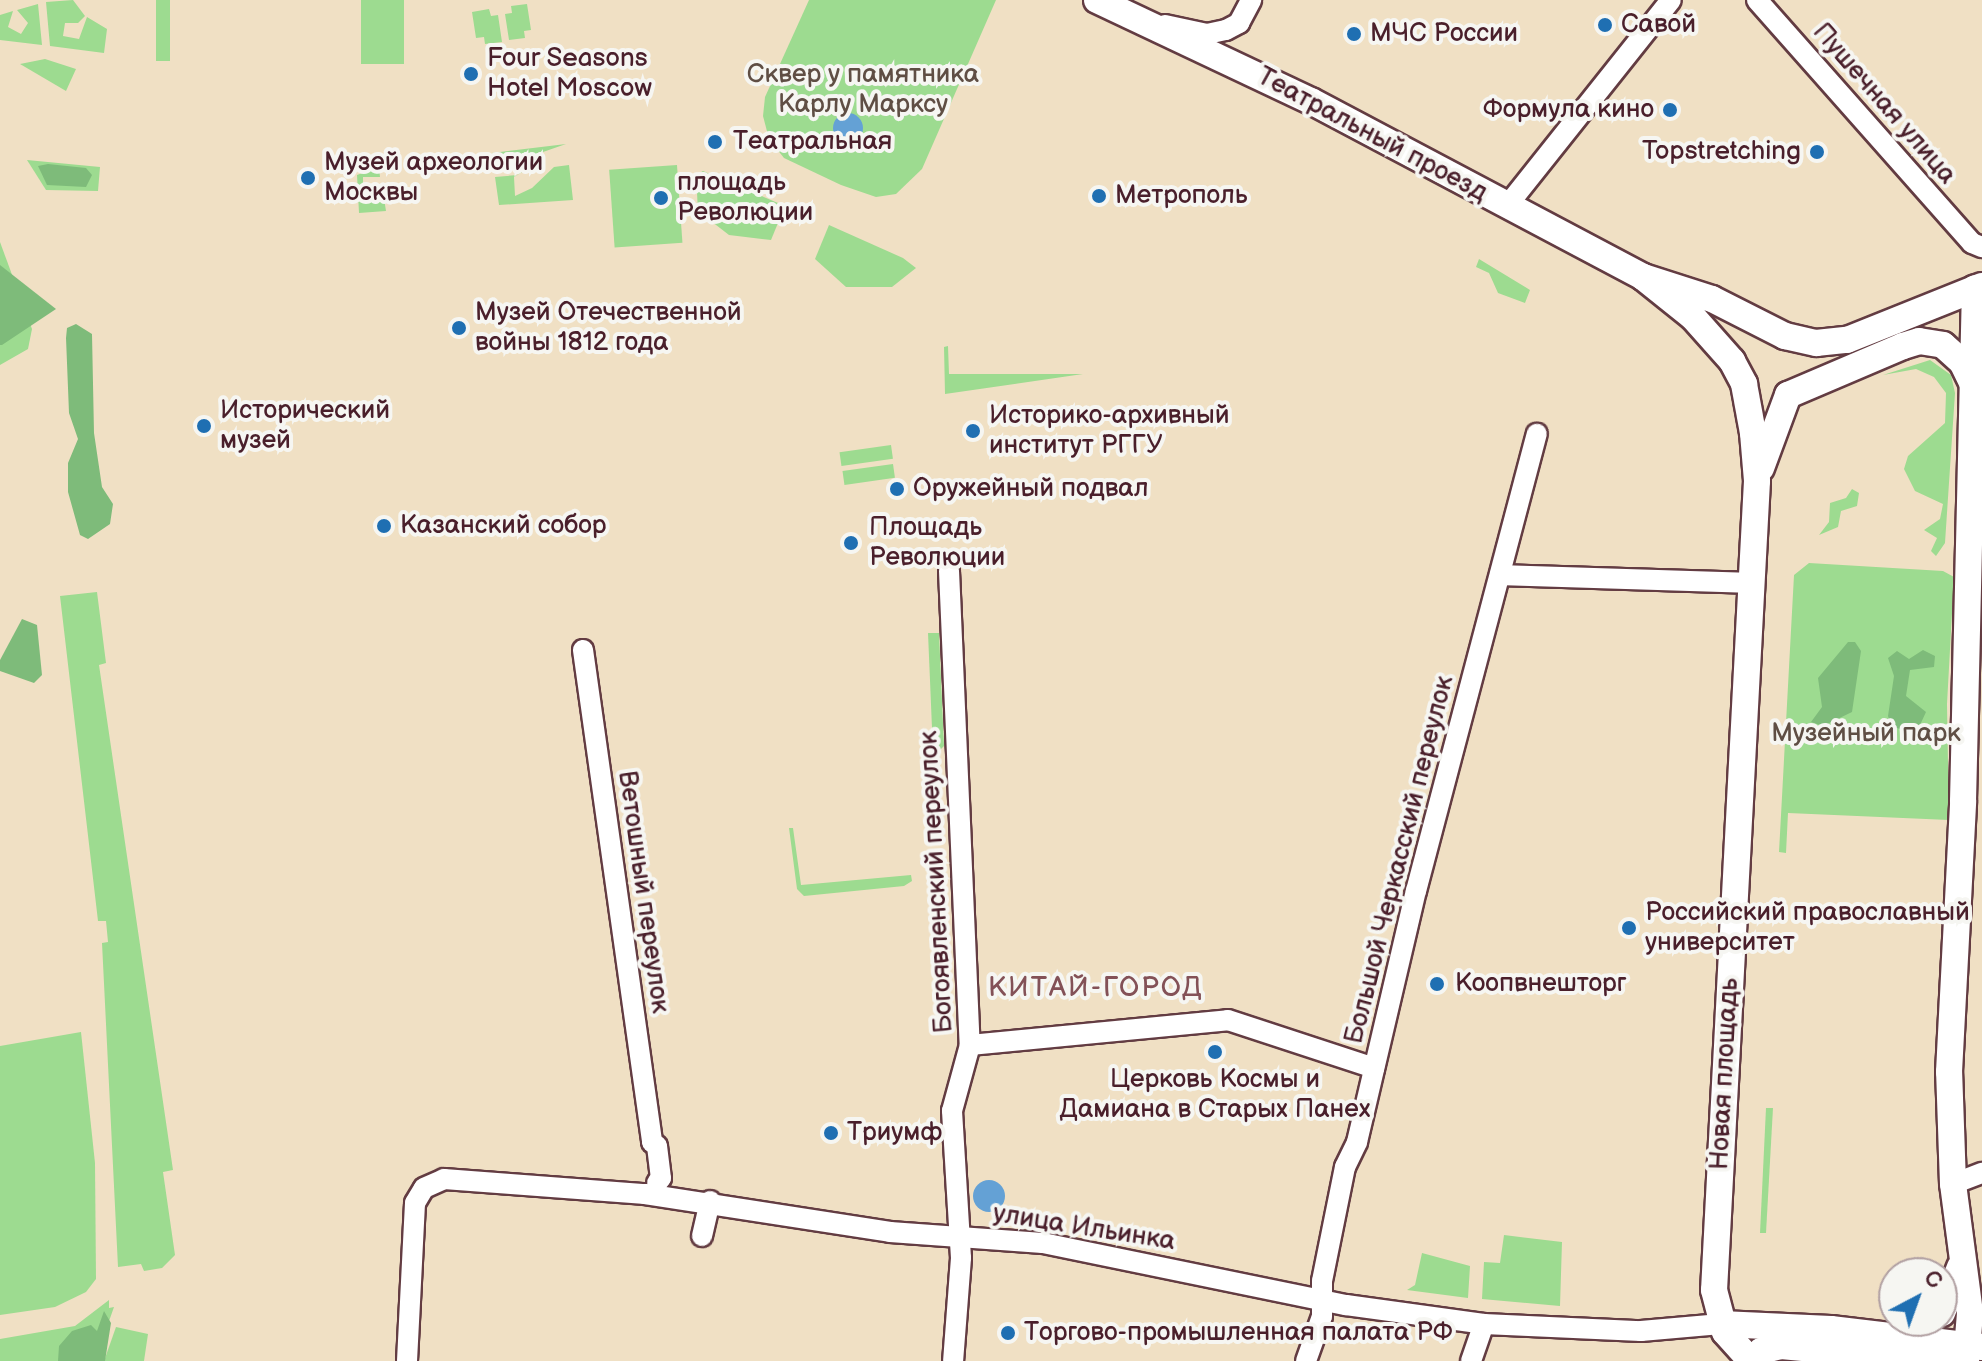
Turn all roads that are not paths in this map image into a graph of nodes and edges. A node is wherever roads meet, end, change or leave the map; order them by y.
1 (1097, 0) edge
2 (1671, 0) edge
3 (1757, 0) edge
4 (1248, 7) edge
5 (1142, 21) junction
6 (1507, 206) junction
7 (1977, 245) edge
8 (1643, 277) junction
9 (1979, 287) edge
10 (1973, 385) junction
11 (1537, 434) dead end
12 (1757, 481) junction
13 (1976, 564) edge
14 (949, 571) dead end
15 (1500, 575) junction
16 (1752, 583) junction
17 (583, 650) dead end
18 (970, 1045) junction
19 (1374, 1068) junction
20 (1982, 1173) edge
21 (1953, 1184) junction
22 (657, 1189) junction
23 (710, 1201) junction
24 (960, 1235) junction
25 (1962, 1235) junction
26 (702, 1236) dead end
27 (1958, 1273) edge
28 (1321, 1299) junction
29 (1484, 1324) junction
30 (1721, 1324) junction
31 (1878, 1324) edge
32 (1831, 1329) junction
33 (1972, 1351) edge
34 (407, 1361) edge
35 (953, 1361) edge
36 (1306, 1361) edge
37 (1471, 1361) edge
38 (1751, 1361) edge
39 (1944, 1361) edge

1 - 5 main road, Театральный проезд
2 - 6 street
3 - 7 street, Пушечная улица
4 - 5 street
5 - 6 main road, Театральный проезд
6 - 8 main road, Театральный проезд
8 - 9 main road
8 - 12 main road
9 - 10 main road
10 - 12 main road
10 - 13 main road
11 - 15 street, Большой Черкасский переулок
12 - 16 main road, Новая площадь
13 - 21 main road
14 - 18 street, Богоявленский переулок
15 - 16 street
15 - 19 street, Большой Черкасский переулок
16 - 30 main road, Новая площадь
17 - 22 street, Ветошный переулок
18 - 19 street
18 - 24 street, Богоявленский переулок
19 - 28 street, Большой Черкасский переулок
20 - 21 street
21 - 25 main road
22 - 23 street, улица Ильинка
22 - 34 street, улица Ильинка
23 - 24 street, улица Ильинка
23 - 26 street
24 - 28 street, улица Ильинка
24 - 35 street, Богоявленский переулок
25 - 27 main road
25 - 33 main road
28 - 29 street, улица Ильинка
28 - 36 street, Большой Черкасский переулок
29 - 30 street, улица Ильинка
29 - 37 street
30 - 32 main road
30 - 38 main road
31 - 32 main road
32 - 33 main road
38 - 39 main road

